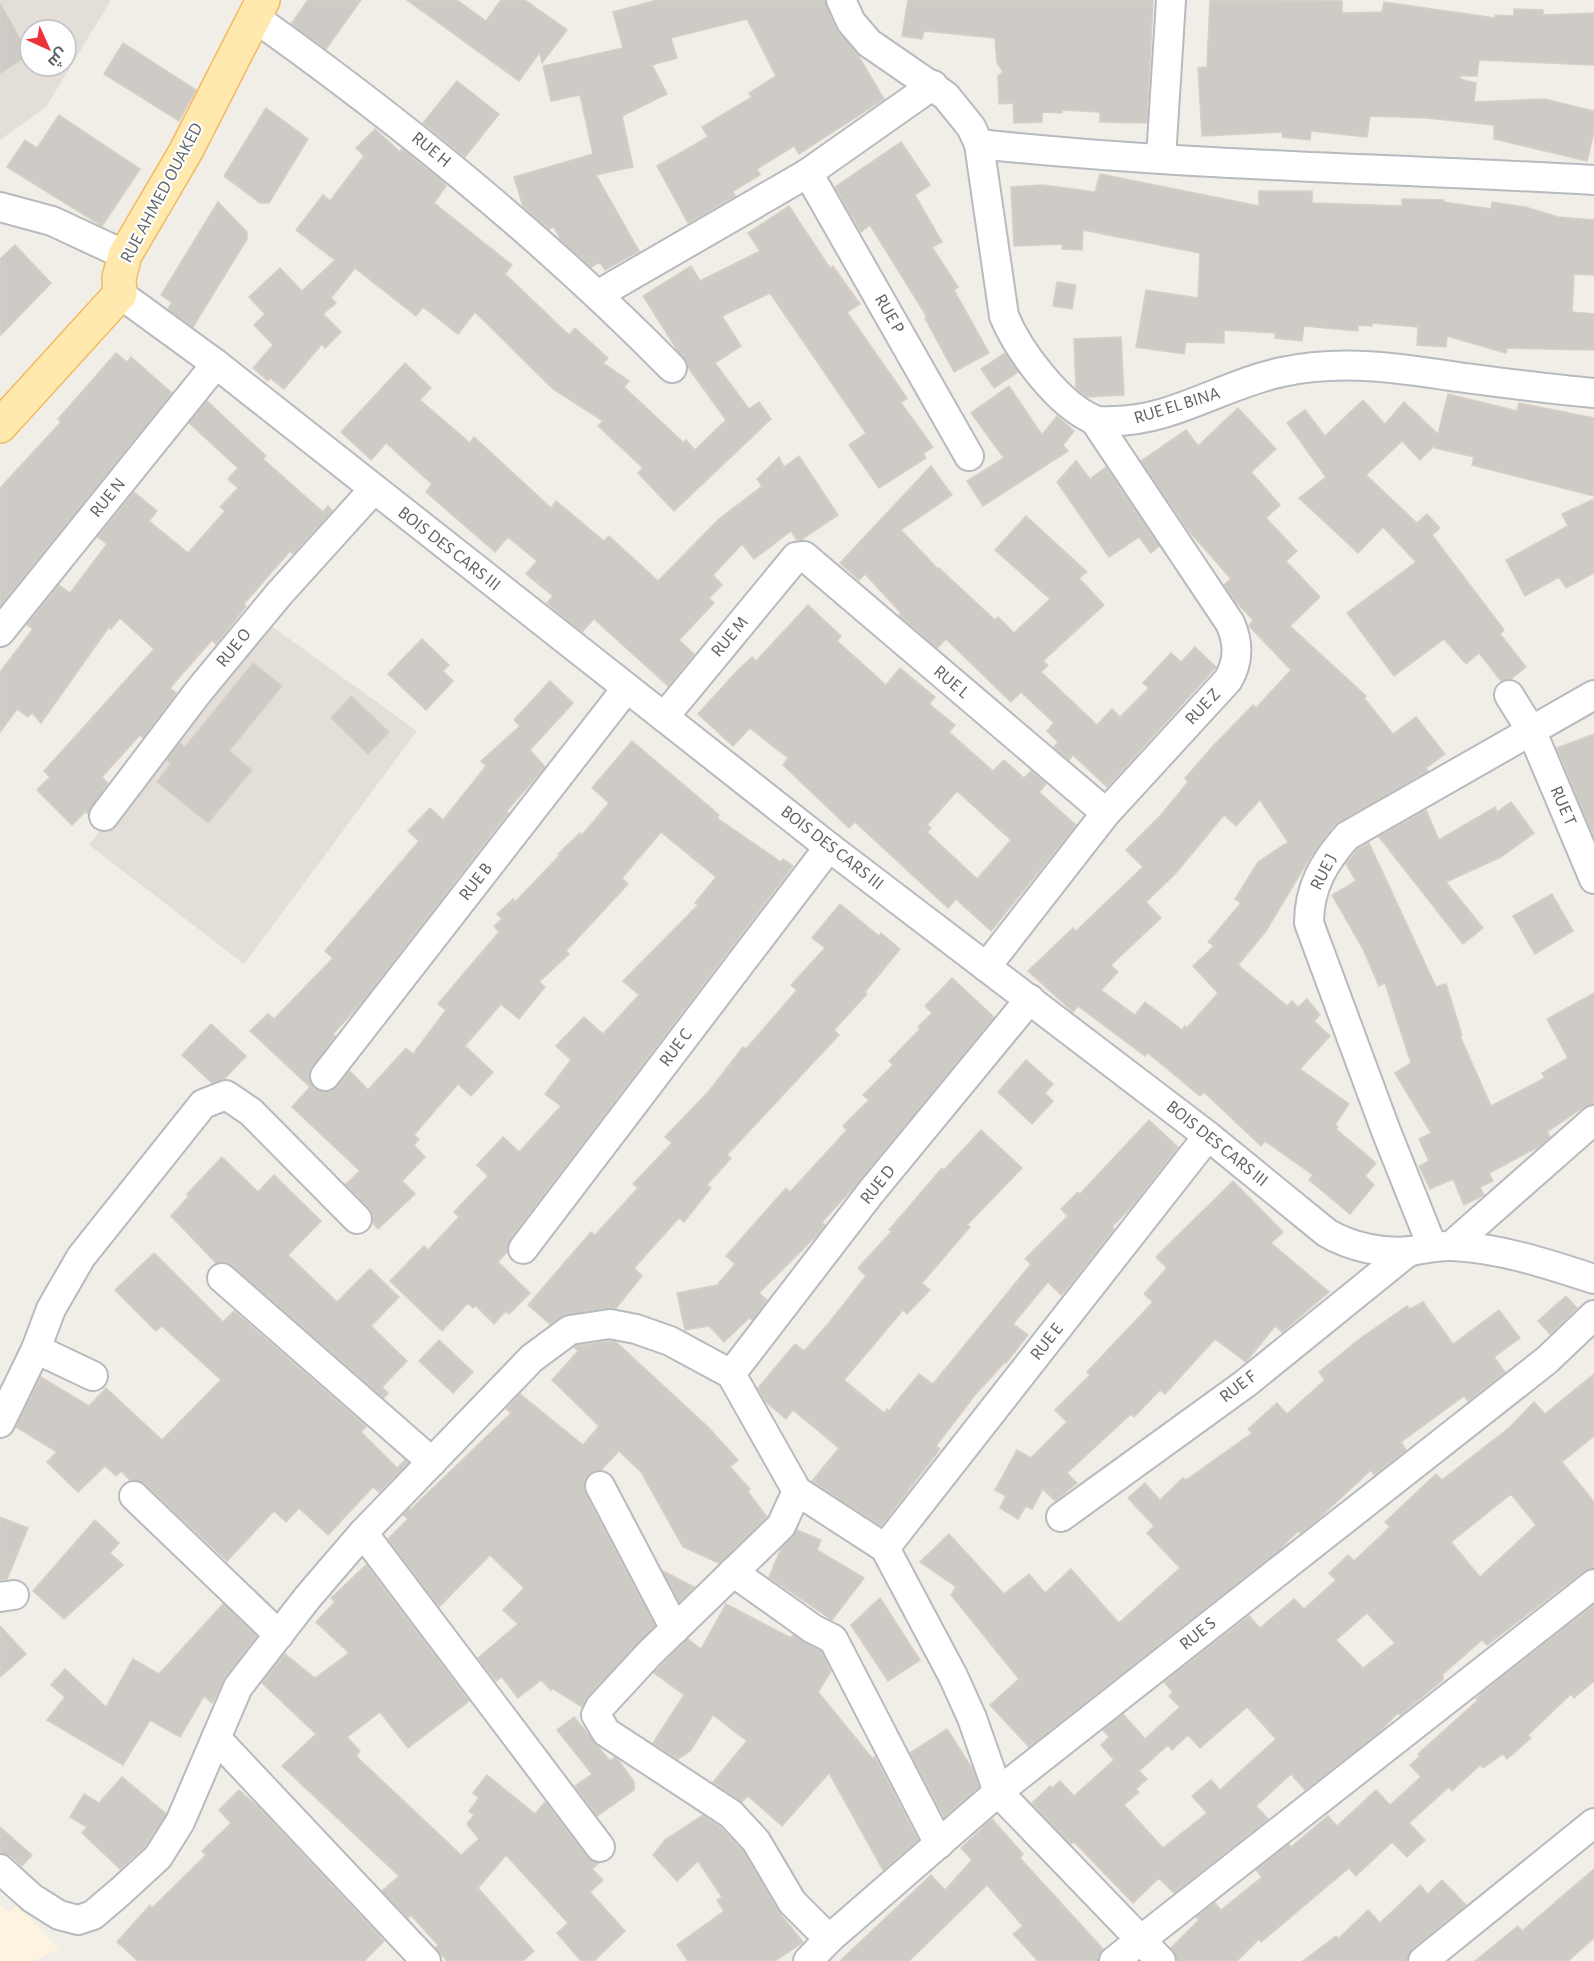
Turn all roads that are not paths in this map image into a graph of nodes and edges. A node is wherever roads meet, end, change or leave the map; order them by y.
1 (840, 0) edge
2 (1171, 0) edge
3 (259, 9) edge
4 (933, 85) junction
5 (980, 144) junction
6 (1161, 158) junction
7 (808, 173) junction
8 (1594, 180) edge
9 (0, 207) edge
10 (125, 255) junction
11 (120, 294) junction
12 (599, 294) junction
13 (216, 364) junction
14 (672, 369) dead end
15 (1594, 393) edge
16 (1095, 421) junction
17 (0, 426) edge
18 (969, 456) dead end
19 (374, 489) junction
20 (796, 557) joint
21 (0, 632) edge
22 (627, 689) junction
23 (1509, 695) dead end
24 (1594, 695) edge
25 (664, 717) junction
26 (1532, 732) junction
27 (1106, 813) junction
28 (104, 816) dead end
29 (830, 847) junction
30 (1594, 879) edge
31 (986, 967) junction
32 (1030, 999) junction
33 (325, 1076) dead end
34 (1594, 1120) edge
35 (1208, 1136) junction
36 (357, 1219) dead end
37 (1431, 1248) junction
38 (523, 1250) dead end
39 (222, 1278) dead end
40 (1594, 1280) edge
41 (1594, 1315) edge
42 (36, 1349) junction
43 (731, 1374) junction
44 (93, 1376) dead end
45 (0, 1423) edge
46 (432, 1462) junction
47 (600, 1486) dead end
48 (797, 1491) junction
49 (134, 1496) dead end
50 (1062, 1517) dead end
51 (363, 1533) junction
52 (885, 1548) junction
53 (733, 1572) junction
54 (1594, 1584) edge
55 (675, 1629) junction
56 (279, 1635) junction
57 (216, 1738) junction
58 (998, 1792) junction
59 (1594, 1823) edge
60 (939, 1844) junction
61 (600, 1847) dead end
62 (0, 1869) edge
63 (829, 1939) junction
64 (1139, 1939) junction
65 (426, 1961) edge
66 (808, 1961) edge
67 (1114, 1961) edge
68 (1161, 1961) edge
69 (1423, 1961) edge

1 - 4 street
2 - 6 street
3 - 10 main road, RUE AHMED OUAKED
3 - 12 street, RUE H
4 - 5 street
4 - 7 street
5 - 6 street
5 - 16 street
6 - 8 street
7 - 12 street
7 - 18 street, RUE P
9 - 10 street
10 - 11 main road, RUE AHMED OUAKED
11 - 13 street, BOIS DES CARS III
11 - 17 main road
12 - 14 street, RUE H
13 - 19 street, BOIS DES CARS III
13 - 21 street, RUE N
15 - 16 street, RUE EL BINA
16 - 27 street, RUE Z
19 - 22 street, BOIS DES CARS III
19 - 28 street, RUE O
20 - 25 street, RUE M
20 - 27 street, RUE L
22 - 25 street, BOIS DES CARS III
22 - 33 street, RUE B
23 - 26 street, RUE T
24 - 26 street, RUE J
25 - 29 street, BOIS DES CARS III
26 - 30 street, RUE T
26 - 37 street, RUE J
27 - 31 street, RUE Z
29 - 31 street, BOIS DES CARS III
29 - 38 street, RUE C
31 - 32 street, BOIS DES CARS III
32 - 35 street, BOIS DES CARS III
32 - 43 street, RUE D
34 - 37 street, RUE F
35 - 37 street, BOIS DES CARS III
35 - 52 street, RUE E
36 - 42 street
37 - 40 street, BOIS DES CARS III
37 - 50 street, RUE F
39 - 46 street
41 - 58 street, RUE S
42 - 44 street
42 - 45 street
43 - 46 street
43 - 48 street
46 - 51 street
47 - 55 street
48 - 52 street
48 - 53 street
49 - 56 street
51 - 56 street
51 - 61 street
52 - 58 street
53 - 55 street
53 - 60 street
54 - 64 street
55 - 63 street
56 - 57 street
57 - 62 street
57 - 65 street
58 - 60 street, RUE S
58 - 64 street
59 - 69 street
60 - 63 street, RUE S
63 - 66 street, RUE S
64 - 67 street
64 - 68 street

